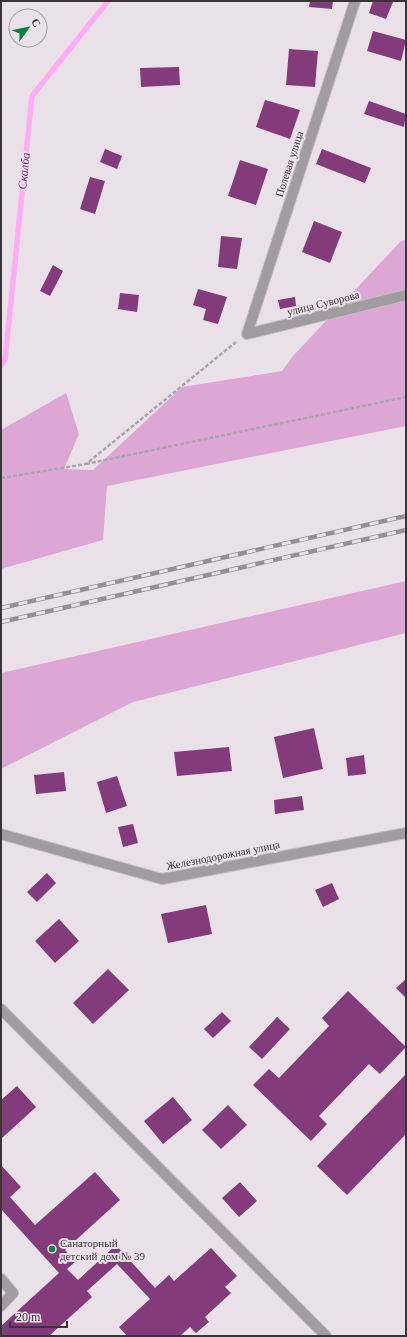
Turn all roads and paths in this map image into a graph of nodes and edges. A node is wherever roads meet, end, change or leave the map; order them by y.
1 (355, 1) edge
2 (406, 295) edge
3 (246, 334) junction
4 (406, 397) edge
5 (86, 464) junction
6 (1, 478) edge
7 (406, 833) edge
8 (1, 834) edge
9 (1, 1009) edge
10 (1, 1279) edge
11 (1, 1306) edge
12 (326, 1336) edge

1 - 3 street, Полевая улица
2 - 3 street, улица Суворова
3 - 5 path
4 - 5 path
5 - 6 path
7 - 8 street, Железнодорожная улица
9 - 12 street
10 - 11 street

